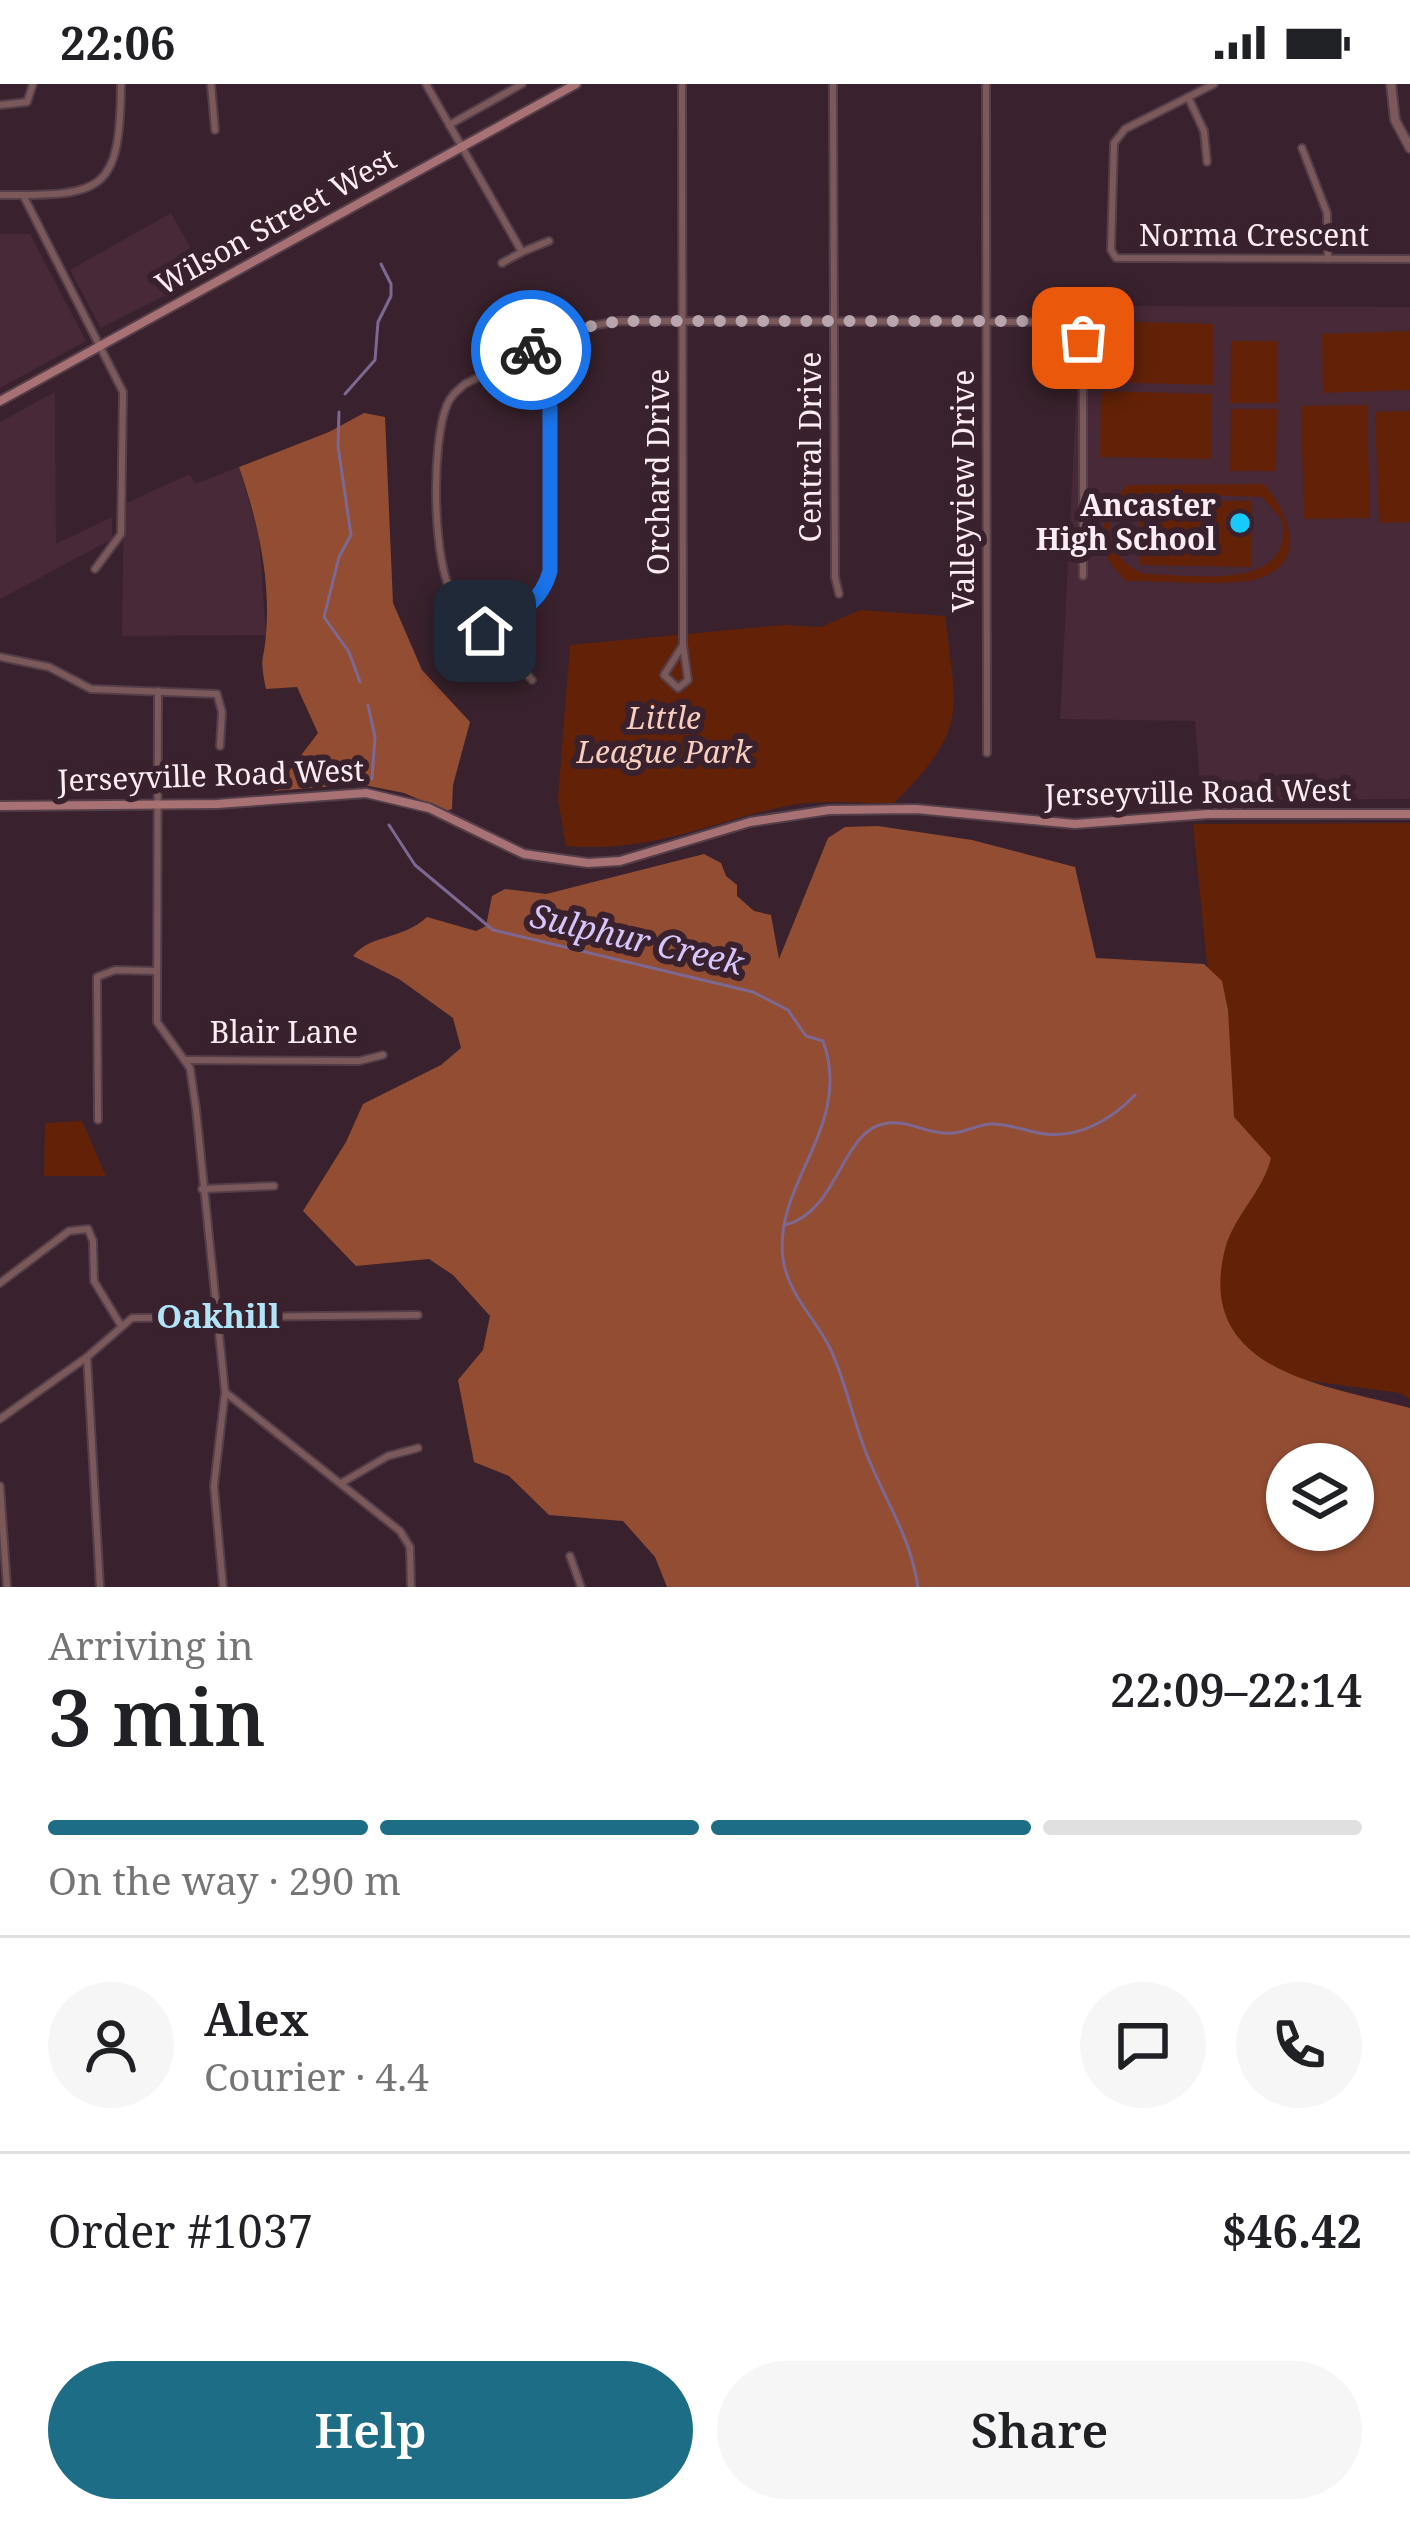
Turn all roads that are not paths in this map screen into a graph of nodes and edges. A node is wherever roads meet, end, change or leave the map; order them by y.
1 (33, 84) edge
2 (121, 84) edge
3 (212, 84) edge
4 (426, 84) edge
5 (522, 84) edge
6 (576, 84) edge
7 (682, 84) edge
8 (833, 84) edge
9 (986, 84) edge
10 (1214, 84) edge
11 (1391, 84) edge
12 (1187, 97) junction
13 (0, 105) edge
14 (449, 125) junction
15 (215, 130) dead end
16 (462, 145) junction
17 (1302, 148) dead end
18 (1410, 148) edge
19 (1207, 162) dead end
20 (0, 195) edge
21 (23, 195) junction
22 (549, 241) dead end
23 (522, 252) junction
24 (1410, 259) edge
25 (1328, 260) junction
26 (502, 263) dead end
27 (988, 320) junction
28 (835, 321) junction
29 (682, 322) junction
30 (102, 344) junction
31 (531, 350) junction
32 (0, 401) edge
33 (95, 569) dead end
34 (1082, 576) dead end
35 (839, 594) dead end
36 (485, 631) junction
37 (683, 645) junction
38 (0, 657) edge
39 (532, 680) dead end
40 (158, 691) junction
41 (220, 746) dead end
42 (987, 753) dead end
43 (156, 805) junction
44 (0, 806) edge
45 (1410, 814) edge
46 (157, 971) junction
47 (382, 1055) dead end
48 (185, 1060) junction
49 (98, 1120) dead end
50 (274, 1186) dead end
51 (202, 1189) junction
52 (0, 1282) edge
53 (216, 1315) junction
54 (418, 1316) dead end
55 (121, 1324) junction
56 (87, 1357) junction
57 (225, 1392) junction
58 (0, 1419) edge
59 (418, 1448) dead end
60 (343, 1481) junction
61 (0, 1486) edge
62 (570, 1556) dead end
63 (7, 1587) edge
64 (100, 1587) edge
65 (223, 1587) edge
66 (410, 1587) edge
67 (581, 1587) edge

1 - 13 street
2 - 21 street
3 - 15 street
4 - 14 street
5 - 14 street
6 - 16 main road, Wilson Street West
7 - 29 street, Orchard Drive
8 - 28 street, Central Drive
9 - 27 street, Valleyview Drive
10 - 12 street, Norma Crescent
11 - 18 street
12 - 19 street
12 - 25 street, Norma Crescent
14 - 16 street
16 - 23 street
16 - 30 main road, Wilson Street West
17 - 25 street
20 - 21 street
21 - 30 street
22 - 23 street
23 - 26 street
24 - 25 street, Norma Crescent
27 - 28 street
27 - 34 street
27 - 42 street, Valleyview Drive
28 - 29 street
28 - 35 street, Central Drive
29 - 31 street
29 - 37 street, Orchard Drive
30 - 32 main road, Wilson Street West
30 - 33 street
31 - 36 street
31 - 36 street
36 - 39 street
37 - 37 street, Orchard Drive
38 - 40 street
40 - 41 street
40 - 43 street
43 - 44 main road, Jerseyville Road West
43 - 45 main road, Jerseyville Road West
43 - 46 street
46 - 48 street
46 - 49 street
47 - 48 street, Blair Lane
48 - 51 street
50 - 51 street
51 - 53 street
52 - 55 street
53 - 54 street
53 - 55 street
53 - 57 street
55 - 56 street
56 - 58 street
56 - 64 street
57 - 60 street
57 - 65 street
59 - 60 street
60 - 66 street
61 - 63 street
62 - 67 street

